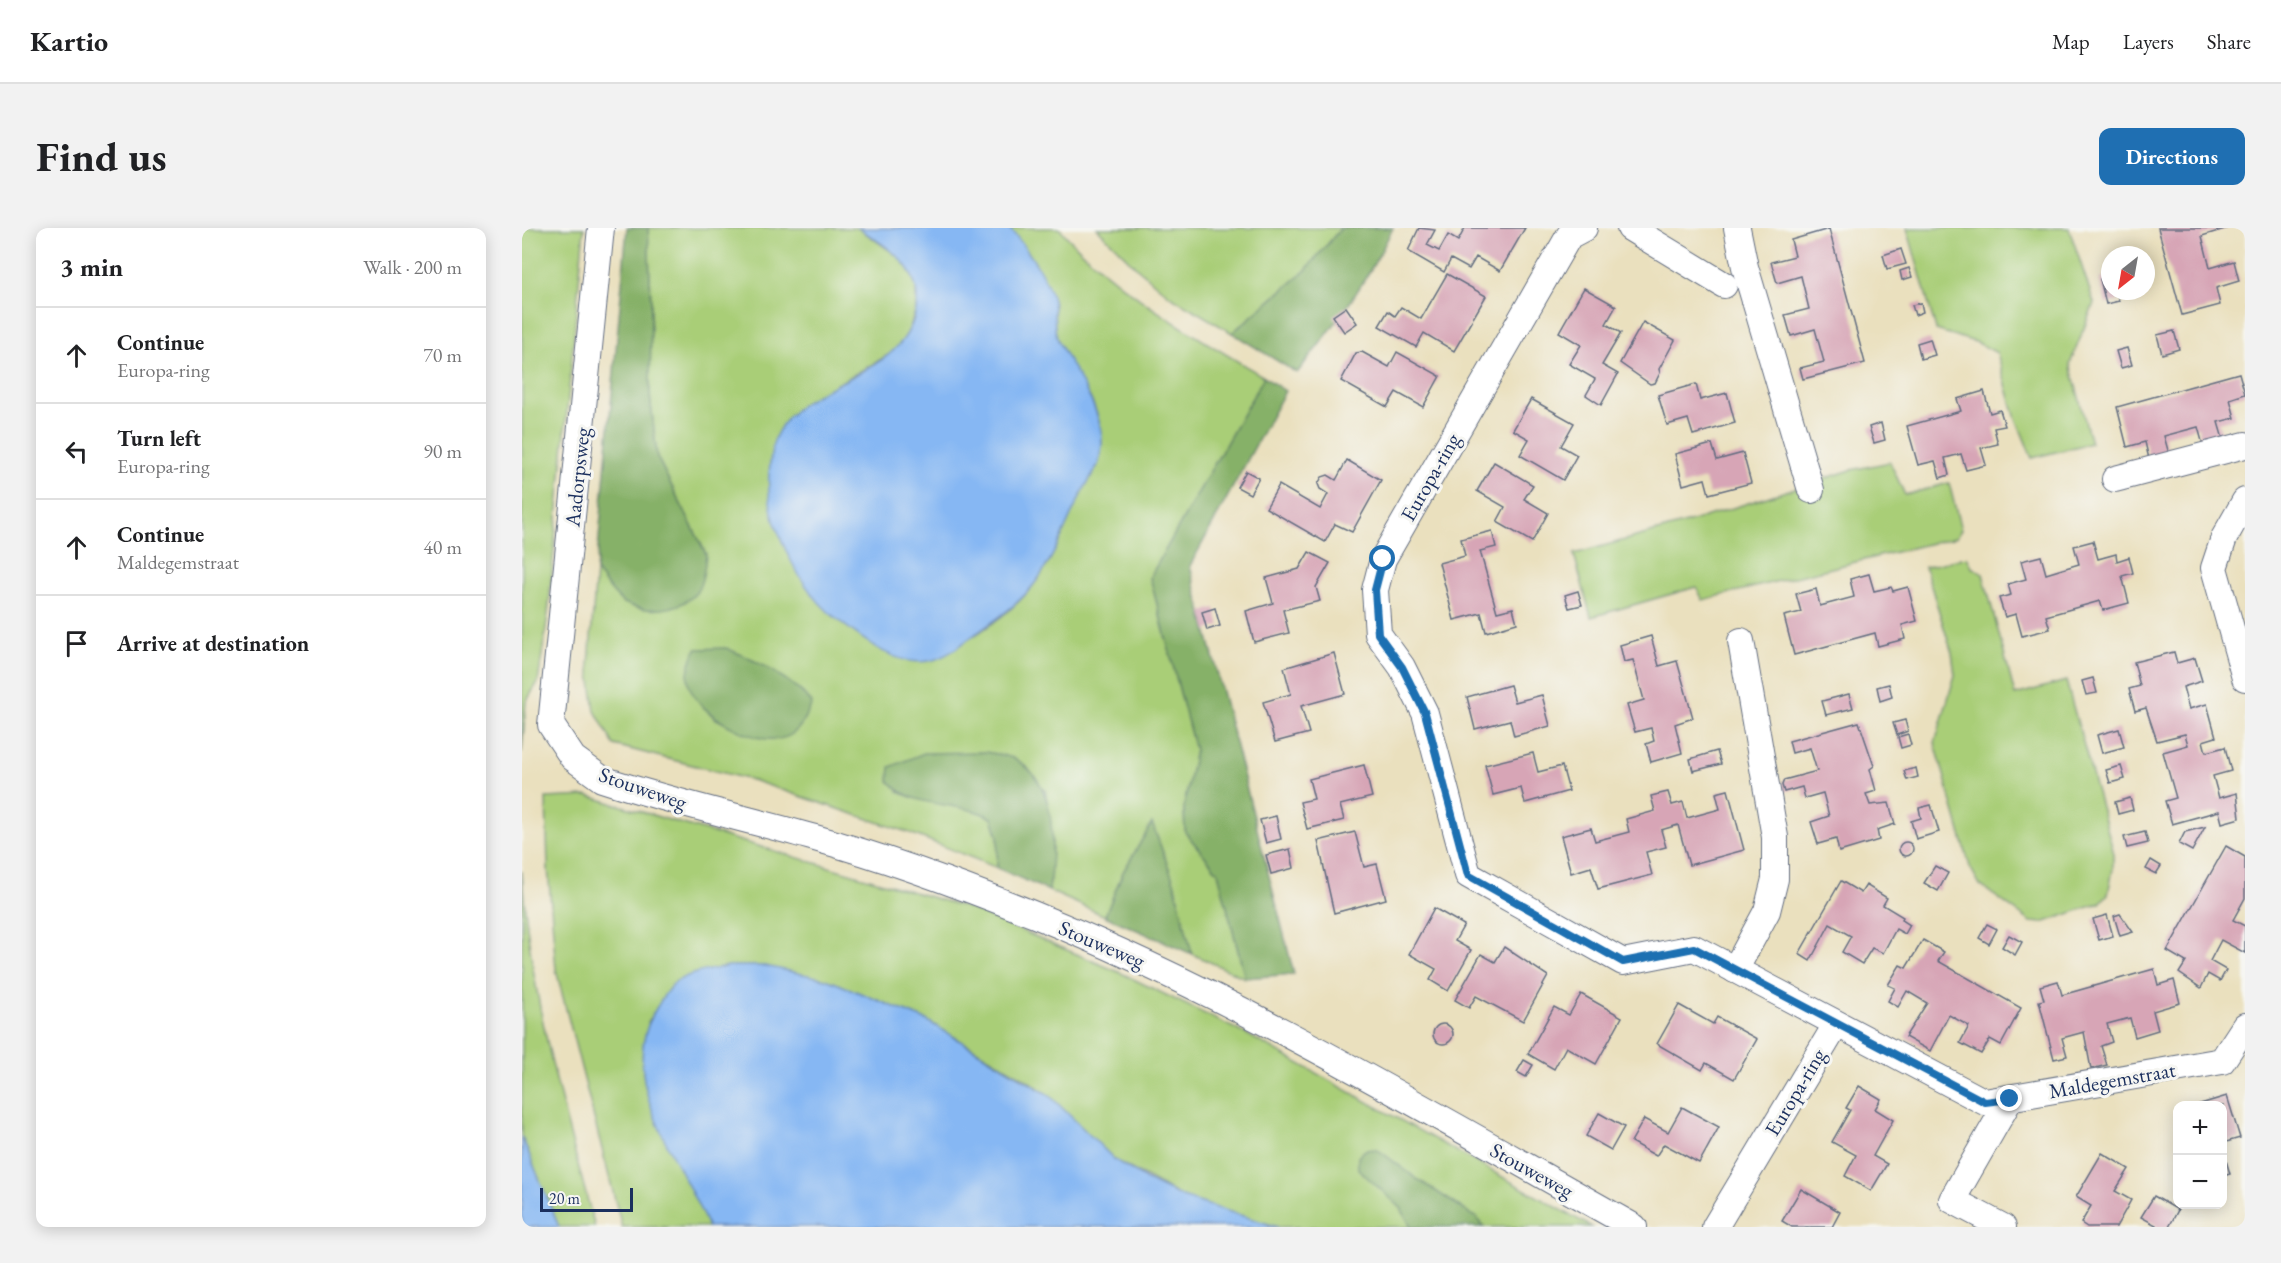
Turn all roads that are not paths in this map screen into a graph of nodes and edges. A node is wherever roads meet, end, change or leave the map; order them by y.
1 (601, 228) edge
2 (1584, 228) edge
3 (1630, 228) edge
4 (1737, 228) edge
5 (1724, 285) dead end
6 (2245, 445) edge
7 (2115, 479) dead end
8 (1811, 490) dead end
9 (2245, 501) edge
10 (1741, 641) dead end
11 (2245, 678) edge
12 (551, 725) joint
13 (1735, 970) junction
14 (1836, 1024) junction
15 (2245, 1026) edge
16 (2010, 1099) junction
17 (1634, 1227) edge
18 (1715, 1227) edge
19 (2003, 1227) edge

1 - 12 street, Aadorpsweg
2 - 13 street, Europa-ring
3 - 5 street
4 - 8 street
6 - 7 street
9 - 11 street
10 - 13 street
12 - 17 street, Stouweweg
13 - 14 street, Europa-ring
14 - 16 street, Maldegemstraat
14 - 18 street, Europa-ring
15 - 16 street, Maldegemstraat
16 - 19 street

